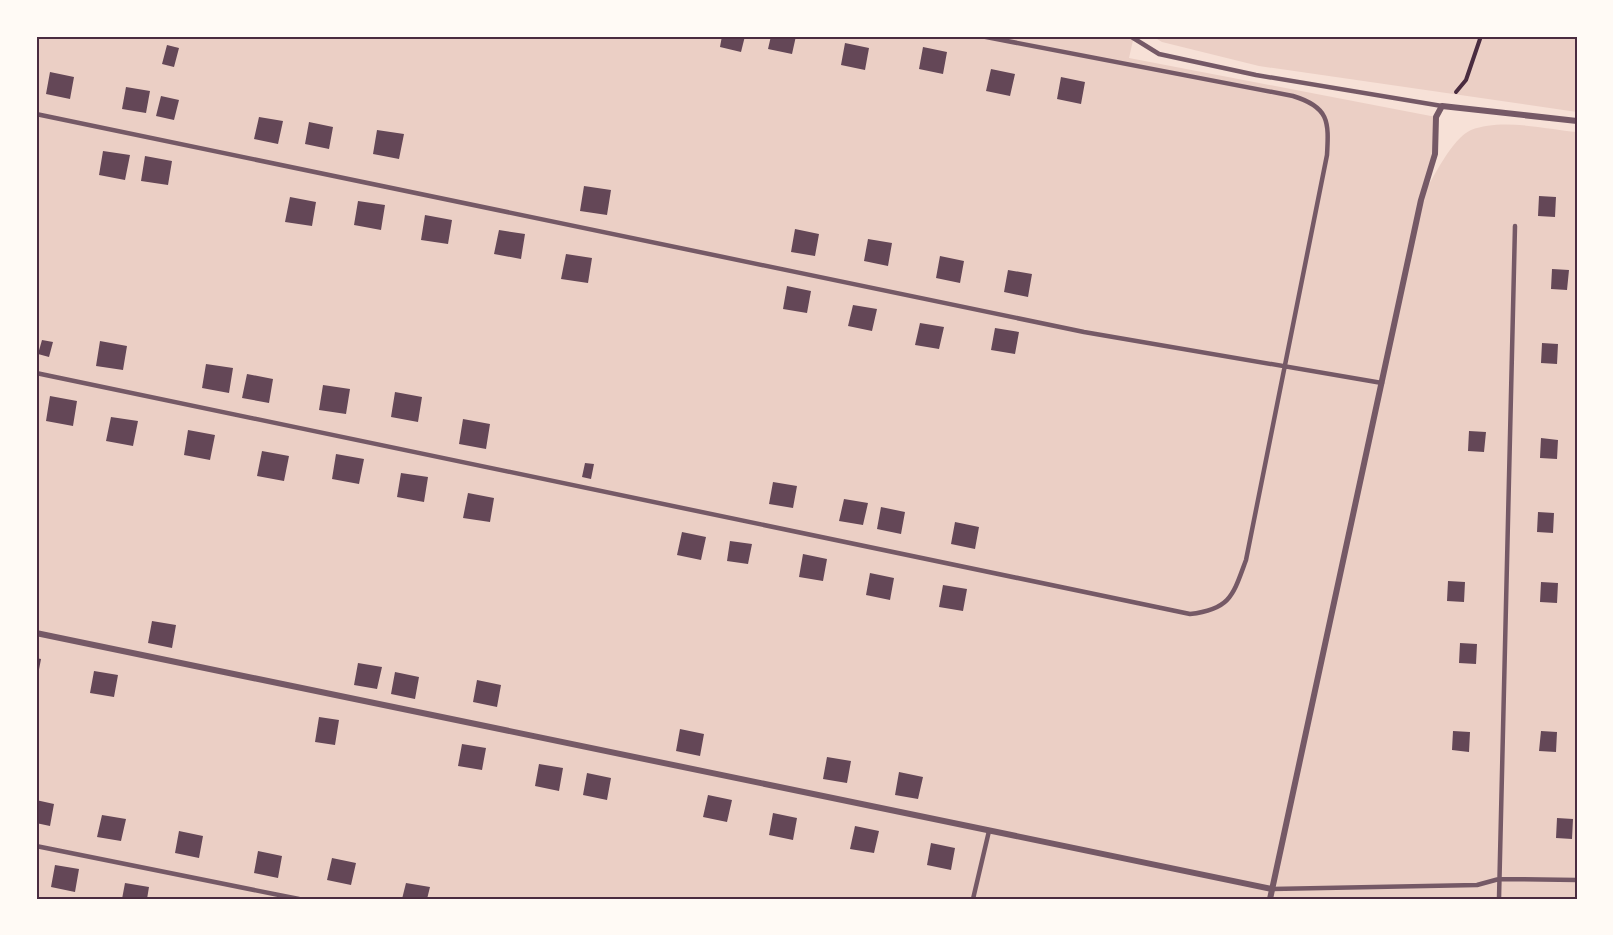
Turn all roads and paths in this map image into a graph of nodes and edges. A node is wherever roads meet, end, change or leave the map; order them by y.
1 (981, 36) edge
2 (1130, 36) edge
3 (1481, 36) edge
4 (1442, 106) junction
5 (36, 114) edge
6 (1577, 121) edge
7 (1515, 226) dead end
8 (1286, 368) junction
9 (36, 373) edge
10 (1382, 383) junction
11 (36, 633) edge
12 (989, 831) junction
13 (36, 846) edge
14 (1499, 879) junction
15 (1577, 880) edge
16 (1272, 889) junction
17 (299, 899) edge
18 (974, 899) edge
19 (1270, 899) edge
20 (1498, 899) edge

1 - 8 lane
2 - 4 lane
3 - 4 path
4 - 6 street
4 - 10 street
5 - 8 lane
7 - 14 lane
8 - 9 lane
8 - 10 lane
10 - 16 street
11 - 12 street
12 - 16 street
12 - 18 lane
13 - 17 lane
14 - 15 lane
14 - 16 lane
14 - 20 lane
16 - 19 street

